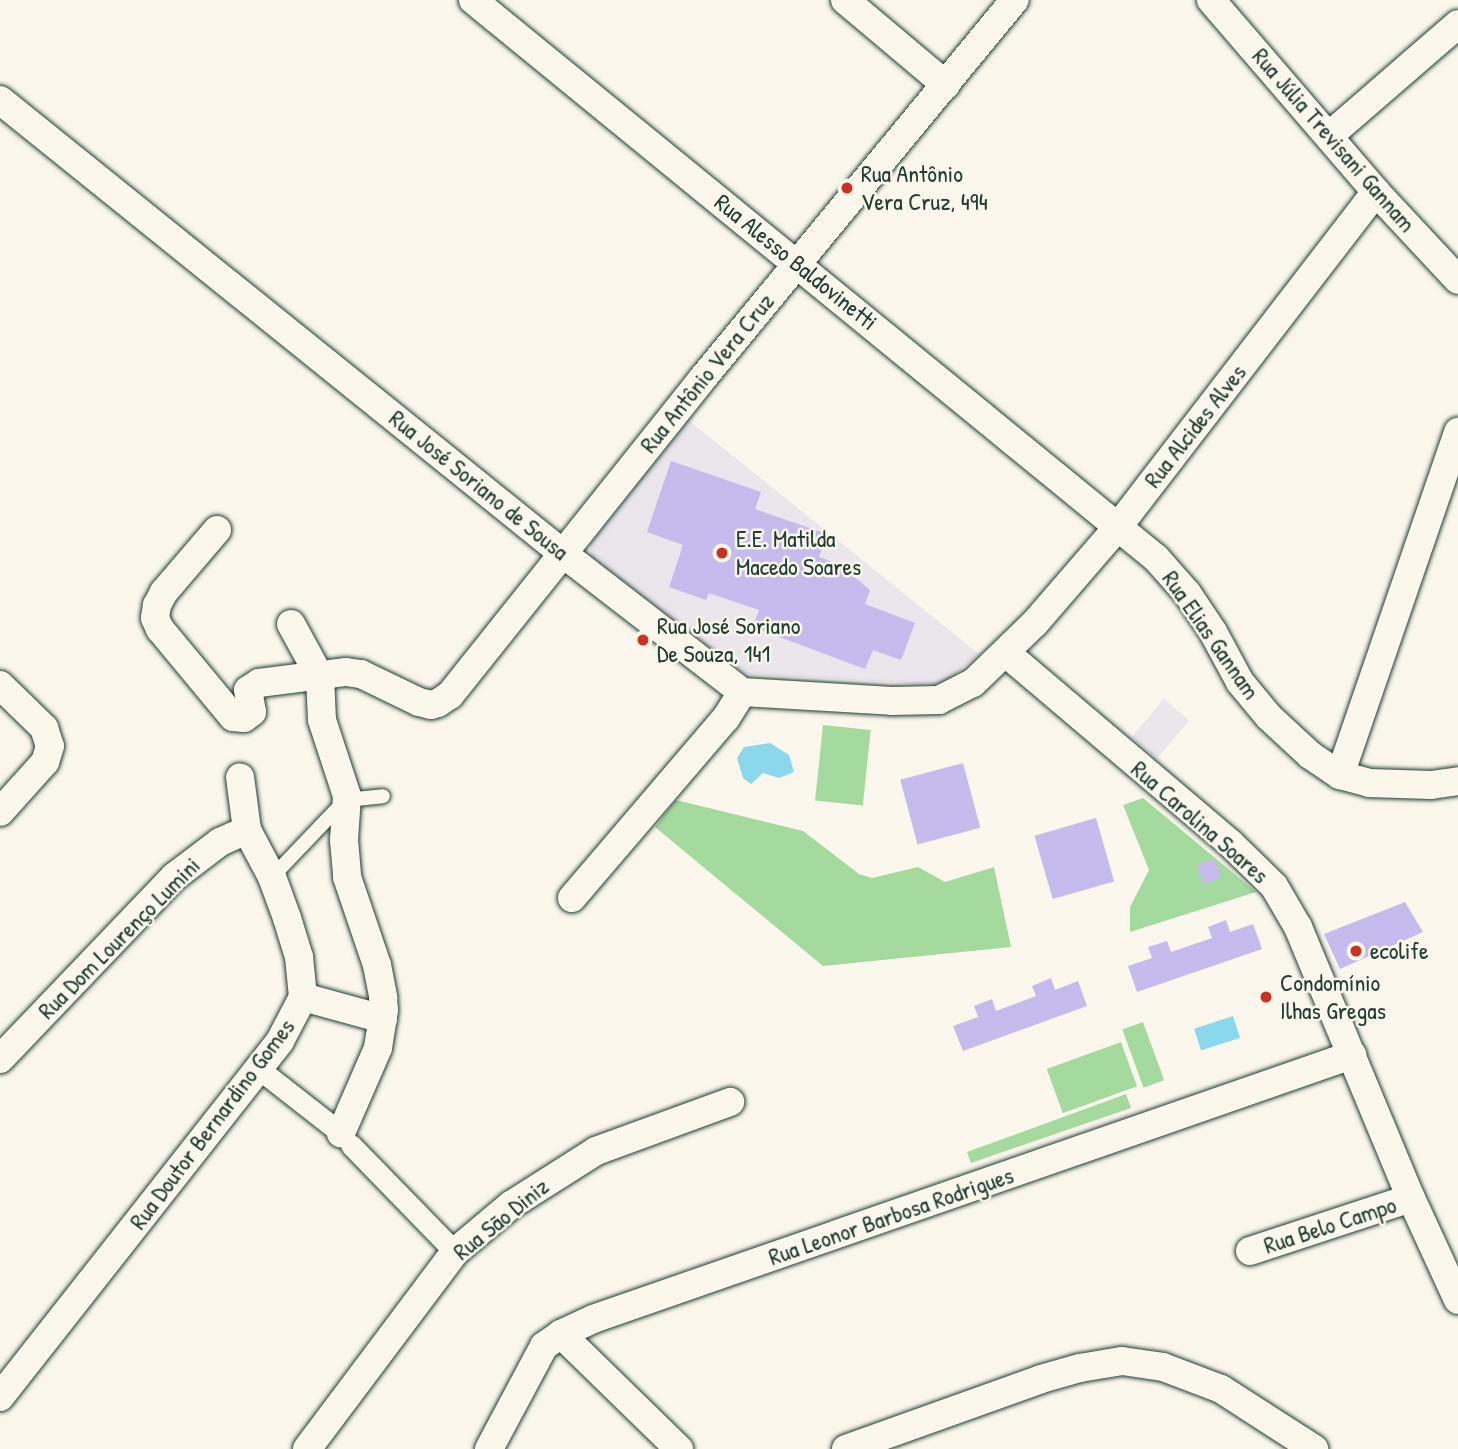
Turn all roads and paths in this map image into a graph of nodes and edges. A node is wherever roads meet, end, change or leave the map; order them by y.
1 (473, 0) edge
2 (845, 0) edge
3 (1015, 0) edge
4 (1211, 0) edge
5 (1458, 24) edge
6 (946, 85) junction
7 (0, 100) edge
8 (1329, 135) junction
9 (1376, 192) junction
10 (798, 263) junction
11 (1458, 279) edge
12 (1458, 432) edge
13 (1117, 528) junction
14 (217, 530) dead end
15 (561, 552) junction
16 (291, 624) dead end
17 (1006, 653) junction
18 (320, 677) junction
19 (0, 685) edge
20 (742, 692) junction
21 (1340, 775) junction
22 (240, 777) dead end
23 (1458, 780) edge
24 (383, 796) dead end
25 (348, 805) junction
26 (0, 812) edge
27 (247, 830) junction
28 (272, 877) junction
29 (572, 898) dead end
30 (303, 997) junction
31 (383, 1019) junction
32 (1352, 1055) junction
33 (0, 1059) edge
34 (259, 1069) junction
35 (730, 1102) dead end
36 (346, 1139) junction
37 (1410, 1198) junction
38 (1250, 1251) dead end
39 (455, 1252) junction
40 (1458, 1300) edge
41 (561, 1334) junction
42 (0, 1397) edge
43 (1268, 1417) junction
44 (307, 1449) edge
45 (489, 1449) edge
46 (679, 1449) edge
47 (846, 1449) edge
48 (1269, 1449) edge
49 (1314, 1449) edge

1 - 10 street, Rua Alesso Baldovinetti
2 - 6 street
3 - 6 street, Rua Antônio Vera Cruz
4 - 8 street, Rua Júlia Trevisani Gannam
5 - 8 street
6 - 10 street, Rua Antônio Vera Cruz
7 - 15 street, Rua José Soriano de Sousa
8 - 9 street, Rua Júlia Trevisani Gannam
9 - 11 street, Rua Júlia Trevisani Gannam
9 - 13 street, Rua Alcides Alves
10 - 13 street, Rua Alesso Baldovinetti
10 - 15 street, Rua Antônio Vera Cruz
12 - 21 street
13 - 17 street, Rua Alcides Alves
13 - 21 street, Rua Elias Gannam
14 - 18 street
15 - 18 street, Rua Antônio Vera Cruz
15 - 20 street, Rua José Soriano de Sousa
16 - 18 street
17 - 20 street
17 - 32 street, Rua Carolina Soares
18 - 25 street
19 - 26 street
20 - 29 street
21 - 23 street, Rua Elias Gannam
22 - 27 street, Rua Doutor Bernardino Gomes
24 - 25 lane
25 - 28 lane
25 - 31 street
27 - 28 street, Rua Doutor Bernardino Gomes
27 - 33 street, Rua Dom Lourenço Lumini
28 - 30 street, Rua Doutor Bernardino Gomes
30 - 31 street
30 - 34 street, Rua Doutor Bernardino Gomes
31 - 36 street
32 - 37 street, Rua Carolina Soares
32 - 41 street, Rua Leonor Barbosa Rodrigues
34 - 36 street
34 - 42 street, Rua Doutor Bernardino Gomes
35 - 39 street, Rua São Diniz
36 - 39 street
37 - 38 street, Rua Belo Campo
37 - 40 street, Rua Carolina Soares
39 - 44 street, Rua São Diniz
41 - 45 street, Rua Leonor Barbosa Rodrigues
41 - 46 street
43 - 47 street
43 - 48 street
43 - 49 street

